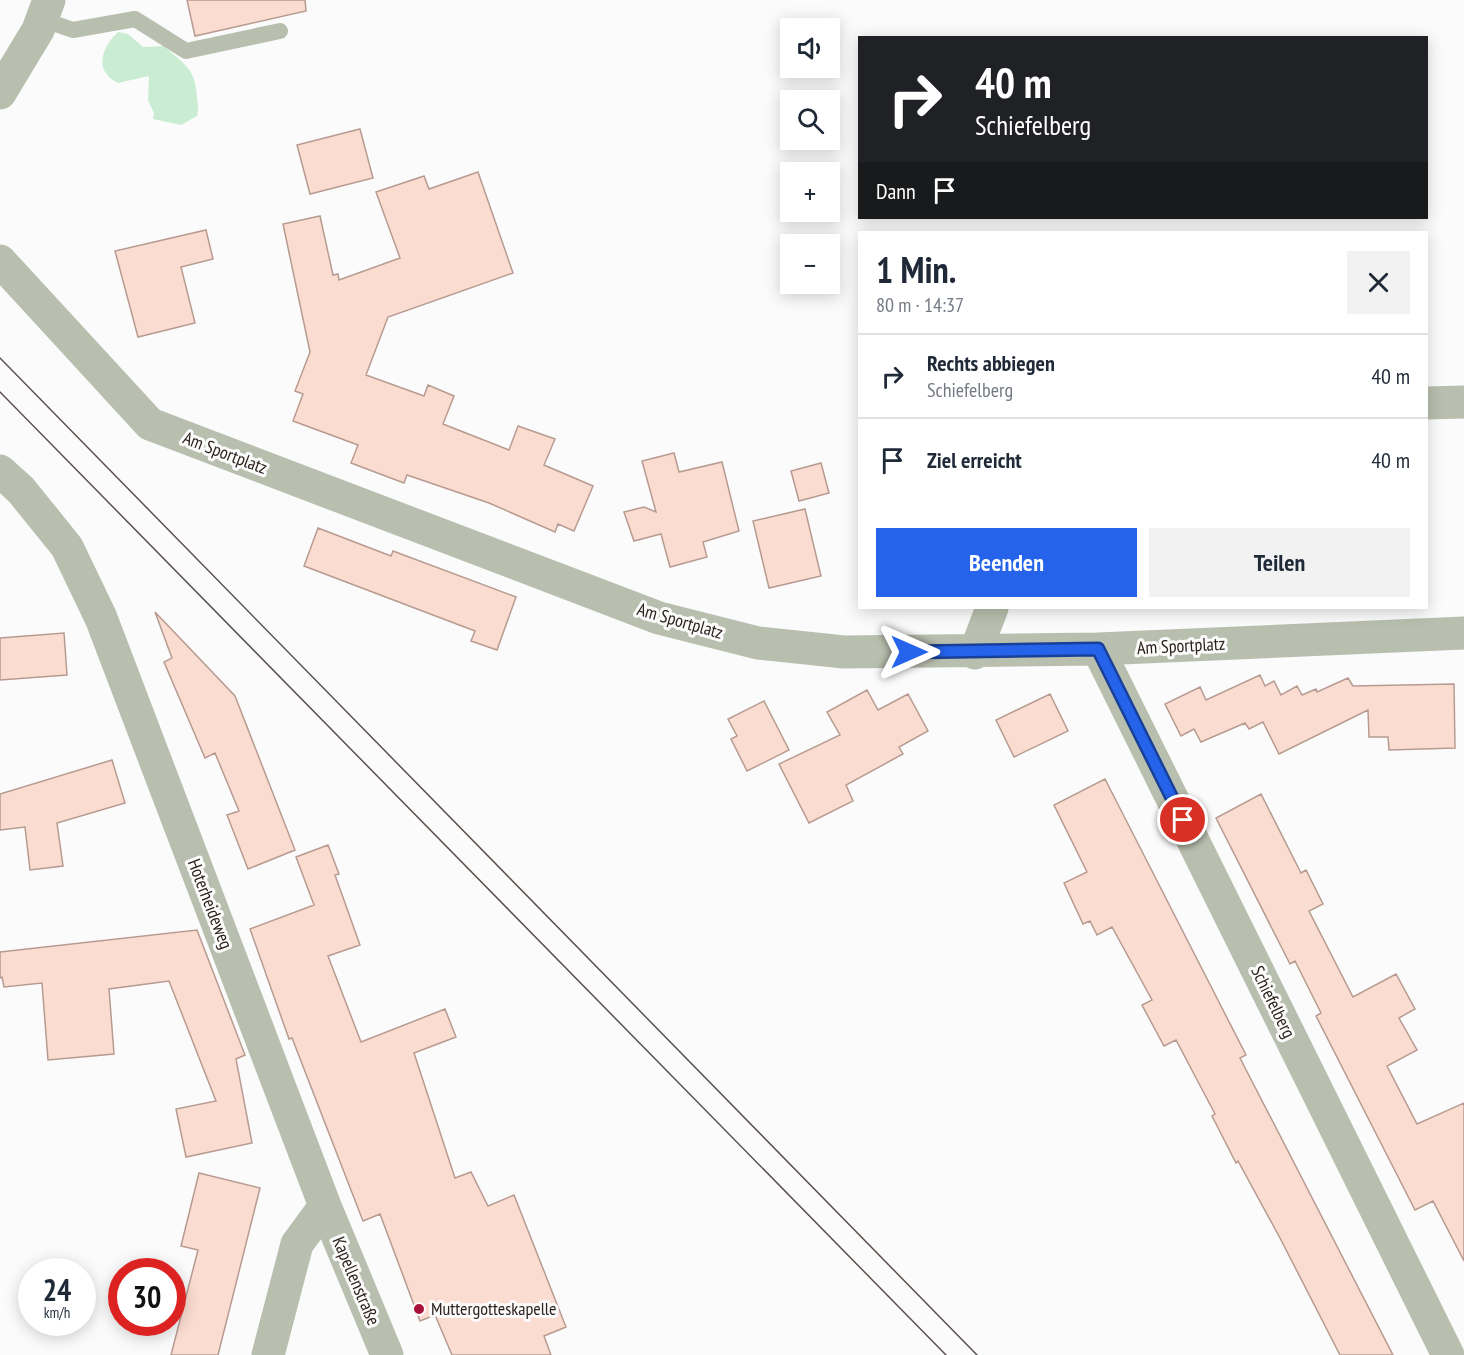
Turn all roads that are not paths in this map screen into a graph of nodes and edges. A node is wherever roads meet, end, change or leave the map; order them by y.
1 (45, 10) edge
2 (280, 31) dead end
3 (0, 93) edge
4 (0, 261) edge
5 (1464, 402) edge
6 (1428, 403) edge
7 (0, 471) edge
8 (992, 609) edge
9 (1464, 633) edge
10 (1098, 649) junction
11 (975, 653) junction
12 (325, 1206) junction
13 (268, 1355) edge
14 (387, 1355) edge
15 (1448, 1355) edge

1 - 2 lane
1 - 3 street
4 - 11 street, Am Sportplatz
5 - 6 street
7 - 12 street, Hoterheideweg
8 - 11 street
9 - 10 street, Am Sportplatz
10 - 11 street, Am Sportplatz
10 - 15 street, Schiefelberg
12 - 13 street
12 - 14 street, Kapellenstraße

